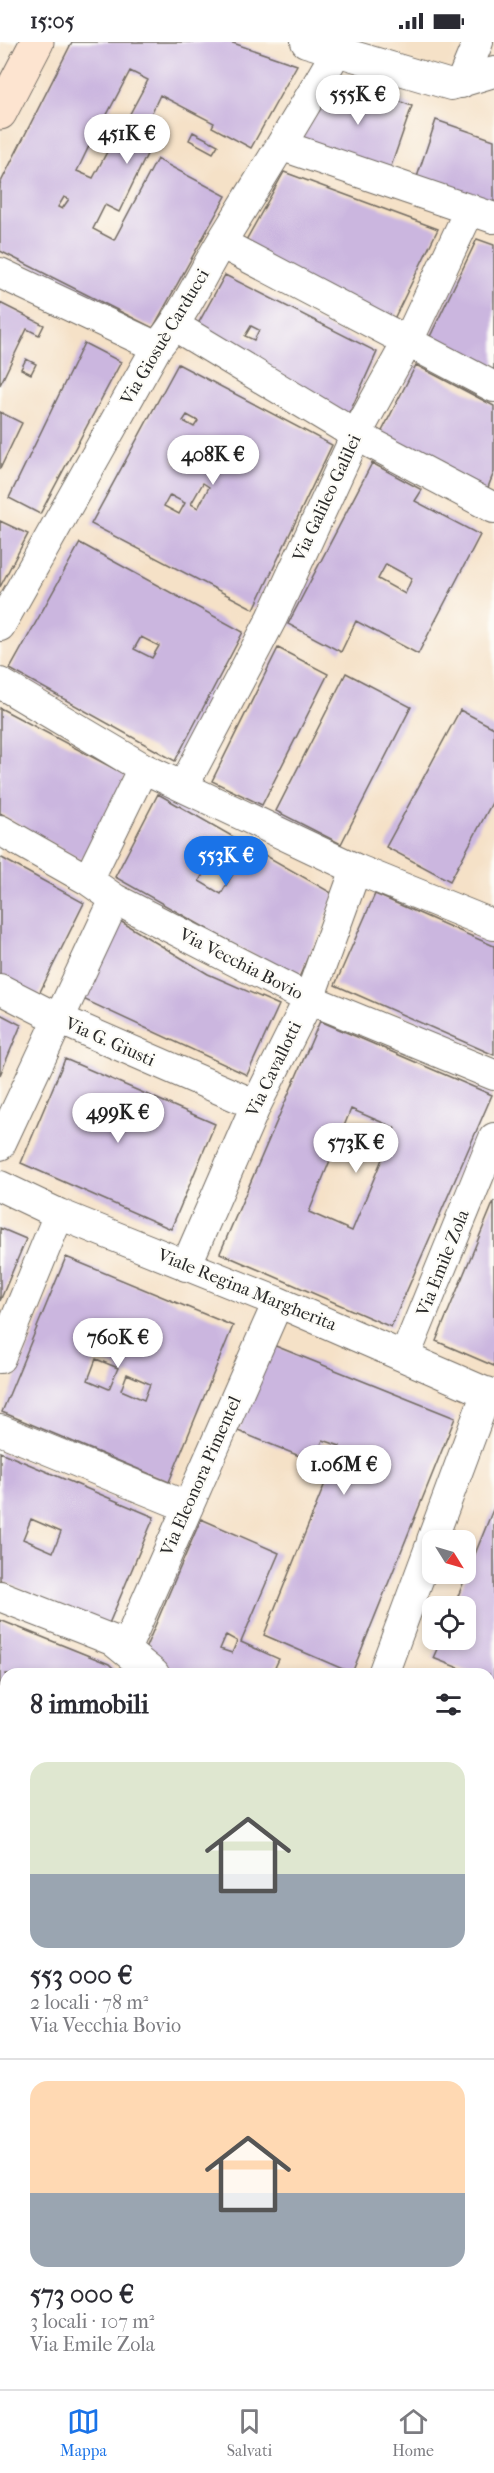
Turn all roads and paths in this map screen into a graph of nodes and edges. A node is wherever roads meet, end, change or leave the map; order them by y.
1 (37, 42) edge
2 (306, 42) edge
3 (478, 42) edge
4 (336, 52) junction
5 (494, 72) edge
6 (461, 83) junction
7 (0, 113) edge
8 (283, 146) junction
9 (482, 213) edge
10 (221, 243) junction
11 (0, 273) edge
12 (166, 337) junction
13 (408, 340) junction
14 (494, 387) edge
15 (356, 435) junction
16 (494, 507) edge
17 (0, 626) edge
18 (0, 683) edge
19 (143, 768) junction
20 (183, 787) junction
21 (0, 830) edge
22 (356, 869) junction
23 (88, 880) junction
24 (115, 899) junction
25 (494, 925) edge
26 (0, 989) edge
27 (309, 999) junction
28 (59, 1019) junction
29 (494, 1075) edge
30 (256, 1105) junction
31 (494, 1138) edge
32 (0, 1145) edge
33 (0, 1186) edge
34 (59, 1214) junction
35 (186, 1266) junction
36 (278, 1302) junction
37 (405, 1356) junction
38 (0, 1358) edge
39 (490, 1394) edge
40 (0, 1430) edge
41 (188, 1507) junction
42 (436, 1530) edge
43 (422, 1569) edge
44 (0, 1596) edge
45 (125, 1650) junction
46 (147, 1668) edge
47 (386, 1668) edge

1 - 7 main road
2 - 4 street
3 - 6 street
4 - 6 street
4 - 8 street, Via Giosuè Carducci
5 - 6 street
8 - 9 street
8 - 10 street, Via Giosuè Carducci
9 - 13 street, Via Galileo Galilei
10 - 12 street, Via Giosuè Carducci
10 - 13 street
11 - 12 street
12 - 15 street
12 - 17 street, Via Giosuè Carducci
13 - 14 street
13 - 15 street, Via Galileo Galilei
15 - 16 street
15 - 20 street, Via Galileo Galilei
18 - 19 street
19 - 20 street
19 - 23 street
20 - 22 street
21 - 23 street, Via Vecchia Bovio
22 - 25 street
22 - 27 street, Via Cavallotti
23 - 24 street, Via Vecchia Bovio
24 - 27 street, Via Vecchia Bovio
24 - 28 street
26 - 28 street, Via G. Giusti
27 - 29 street, Via Vecchia Bovio
27 - 30 street, Via Cavallotti
28 - 30 street, Via G. Giusti
28 - 32 street
30 - 35 street, Via Cavallotti
31 - 37 street, Via Emile Zola
33 - 34 street, Viale Regina Margherita
34 - 35 street, Viale Regina Margherita
34 - 38 street
35 - 36 street, Viale Regina Margherita
36 - 37 street, Viale Regina Margherita
36 - 41 street, Via Eleonora Pimentel
37 - 39 street, Viale Regina Margherita
39 - 42 street
40 - 41 street
41 - 45 street, Via Eleonora Pimentel
43 - 47 street
44 - 45 street
45 - 46 street

